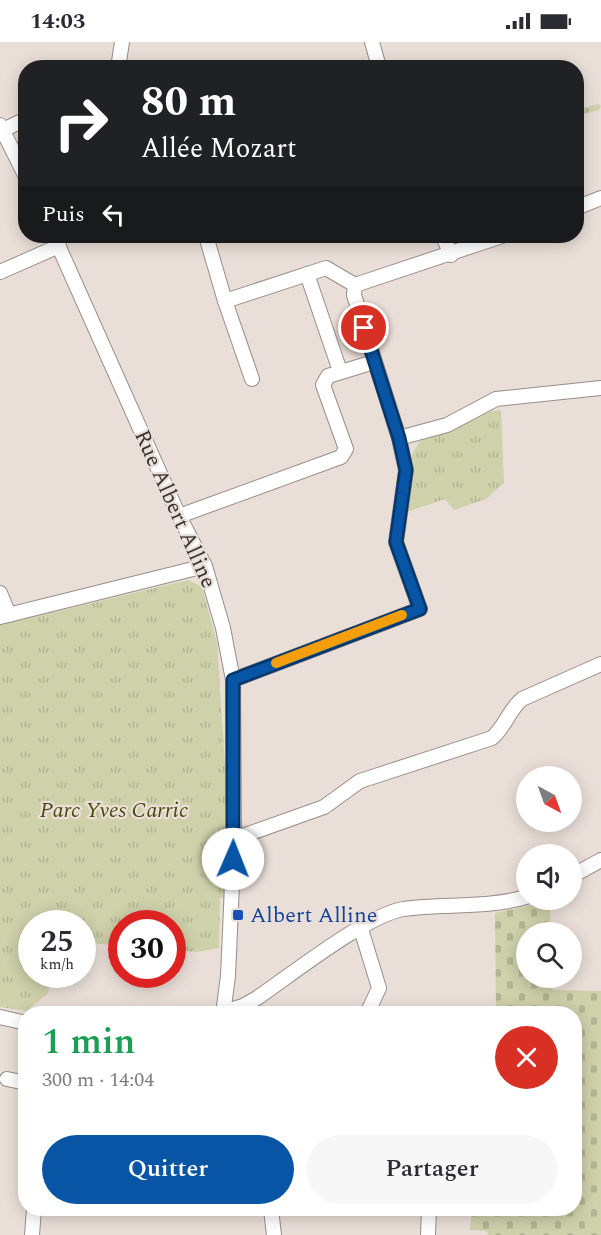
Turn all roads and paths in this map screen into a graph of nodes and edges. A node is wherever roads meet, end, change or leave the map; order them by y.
1 (372, 42) edge
2 (118, 43) edge
3 (118, 60) edge
4 (377, 60) edge
5 (18, 122) edge
6 (1, 127) edge
7 (18, 161) edge
8 (601, 198) edge
9 (584, 205) edge
10 (53, 243) edge
11 (58, 243) edge
12 (208, 243) edge
13 (446, 243) edge
14 (483, 243) edge
15 (451, 255) junction
16 (0, 272) edge
17 (307, 274) junction
18 (355, 290) junction
19 (225, 301) junction
20 (374, 362) junction
21 (340, 371) junction
22 (252, 379) dead end
23 (601, 388) edge
24 (399, 438) junction
25 (179, 516) junction
26 (205, 566) junction
27 (0, 593) edge
28 (4, 616) edge
29 (601, 664) edge
30 (233, 680) junction
31 (234, 839) junction
32 (601, 860) edge
33 (582, 870) edge
34 (516, 899) edge
35 (361, 929) junction
36 (222, 1006) edge
37 (243, 1006) edge
38 (371, 1006) edge
39 (0, 1017) edge
40 (18, 1021) edge
41 (7, 1079) dead end
42 (18, 1081) edge
43 (34, 1216) edge
44 (272, 1216) edge
45 (429, 1216) edge
46 (33, 1235) edge
47 (274, 1235) edge
48 (428, 1235) edge

1 - 4 street
2 - 3 street
5 - 6 street
6 - 7 street
8 - 9 street
10 - 16 street
11 - 25 street, Rue Albert Alline
12 - 19 street
13 - 15 street
14 - 15 street
15 - 18 street
17 - 18 street
17 - 19 street
17 - 21 street
18 - 20 street
19 - 22 street
20 - 21 street
20 - 24 street
21 - 25 street
23 - 24 street
24 - 30 street
25 - 26 street, Rue Albert Alline
26 - 28 street
26 - 30 street, Rue Albert Alline
27 - 28 street
29 - 31 street
30 - 31 street, Rue Albert Alline
31 - 36 street, Rue Albert Alline
32 - 33 street
34 - 35 street
35 - 37 street
35 - 38 street
39 - 40 street
41 - 42 street
43 - 46 street
44 - 47 street
45 - 48 street

